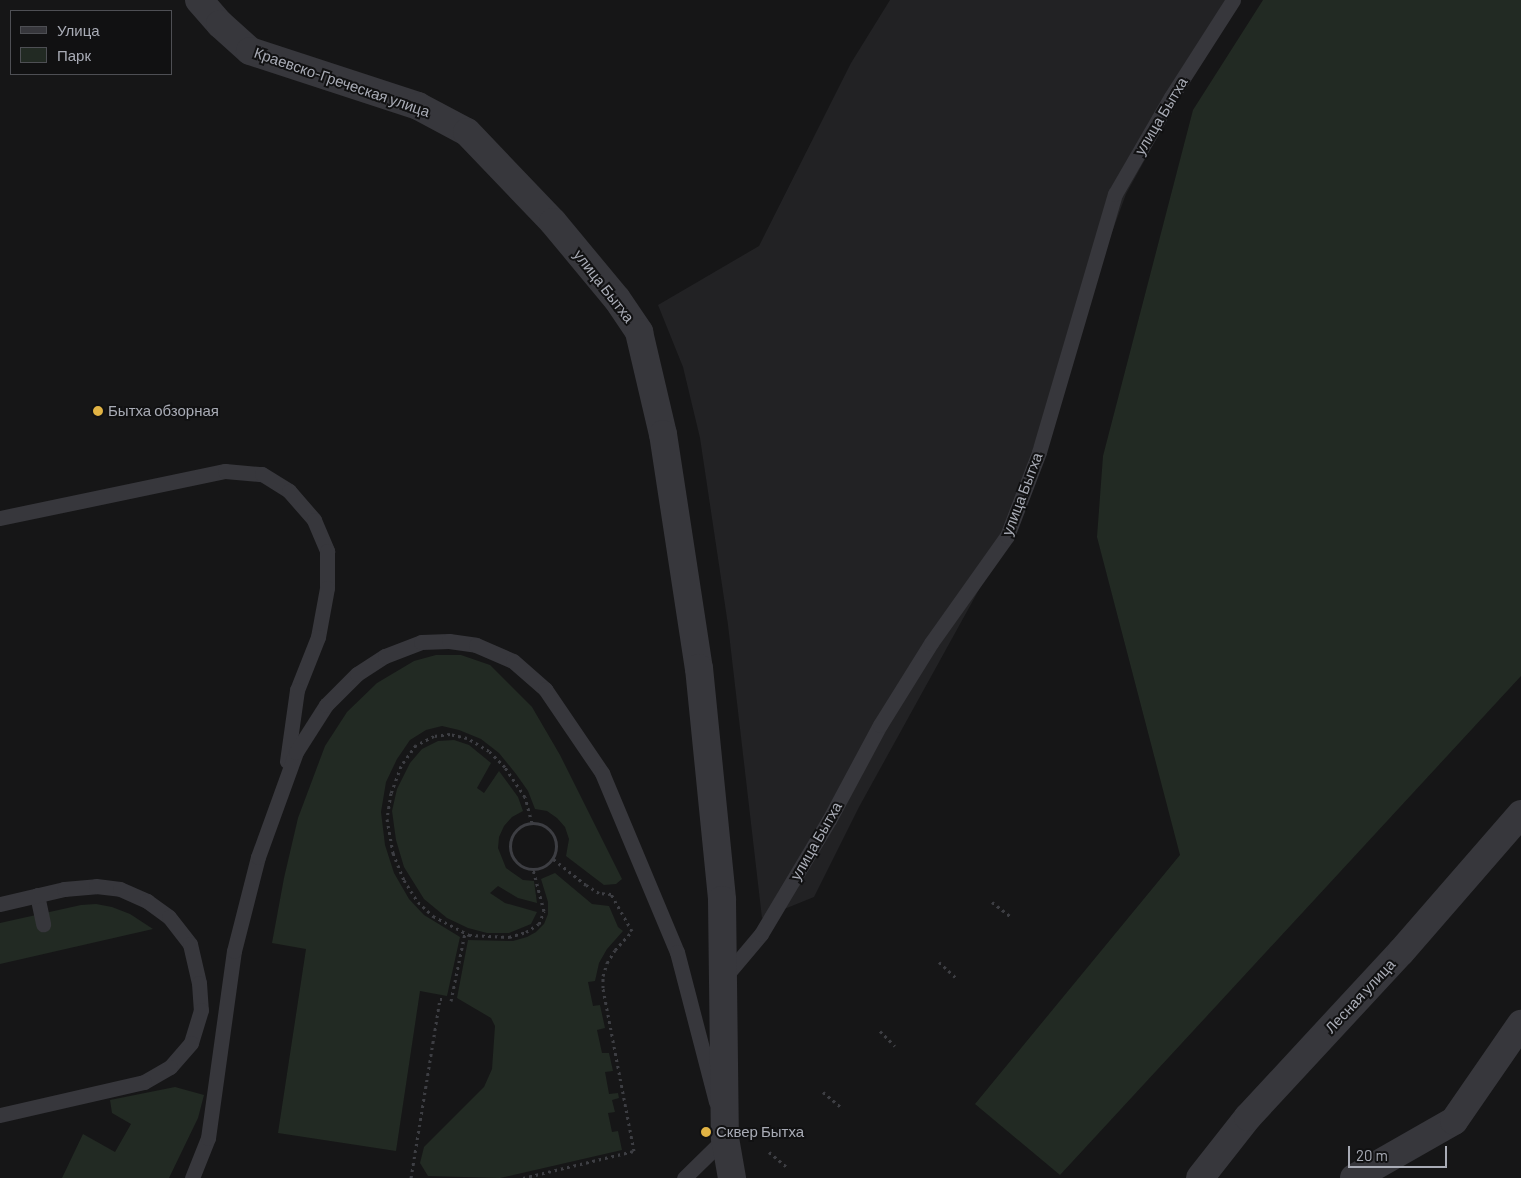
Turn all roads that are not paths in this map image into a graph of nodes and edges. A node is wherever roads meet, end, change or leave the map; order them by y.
1 (199, 0) edge
2 (1233, 0) edge
3 (553, 222) joint
4 (0, 518) edge
5 (284, 788) junction
6 (1521, 814) edge
7 (37, 895) junction
8 (0, 904) edge
9 (43, 924) dead end
10 (723, 979) junction
11 (1521, 1024) edge
12 (0, 1115) edge
13 (725, 1138) junction
14 (192, 1178) edge
15 (684, 1178) edge
16 (732, 1178) edge
17 (1200, 1178) edge
18 (1354, 1178) edge

1 - 3 street, Краевско-Греческая улица
2 - 10 lane, улица Бытха
3 - 10 street, улица Бытха
4 - 5 lane
5 - 13 lane
5 - 14 lane
6 - 17 street, Лесная улица
7 - 8 lane
7 - 9 lane
7 - 12 lane
10 - 13 street, улица Бытха
11 - 18 street
13 - 15 lane
13 - 16 street, улица Бытха

